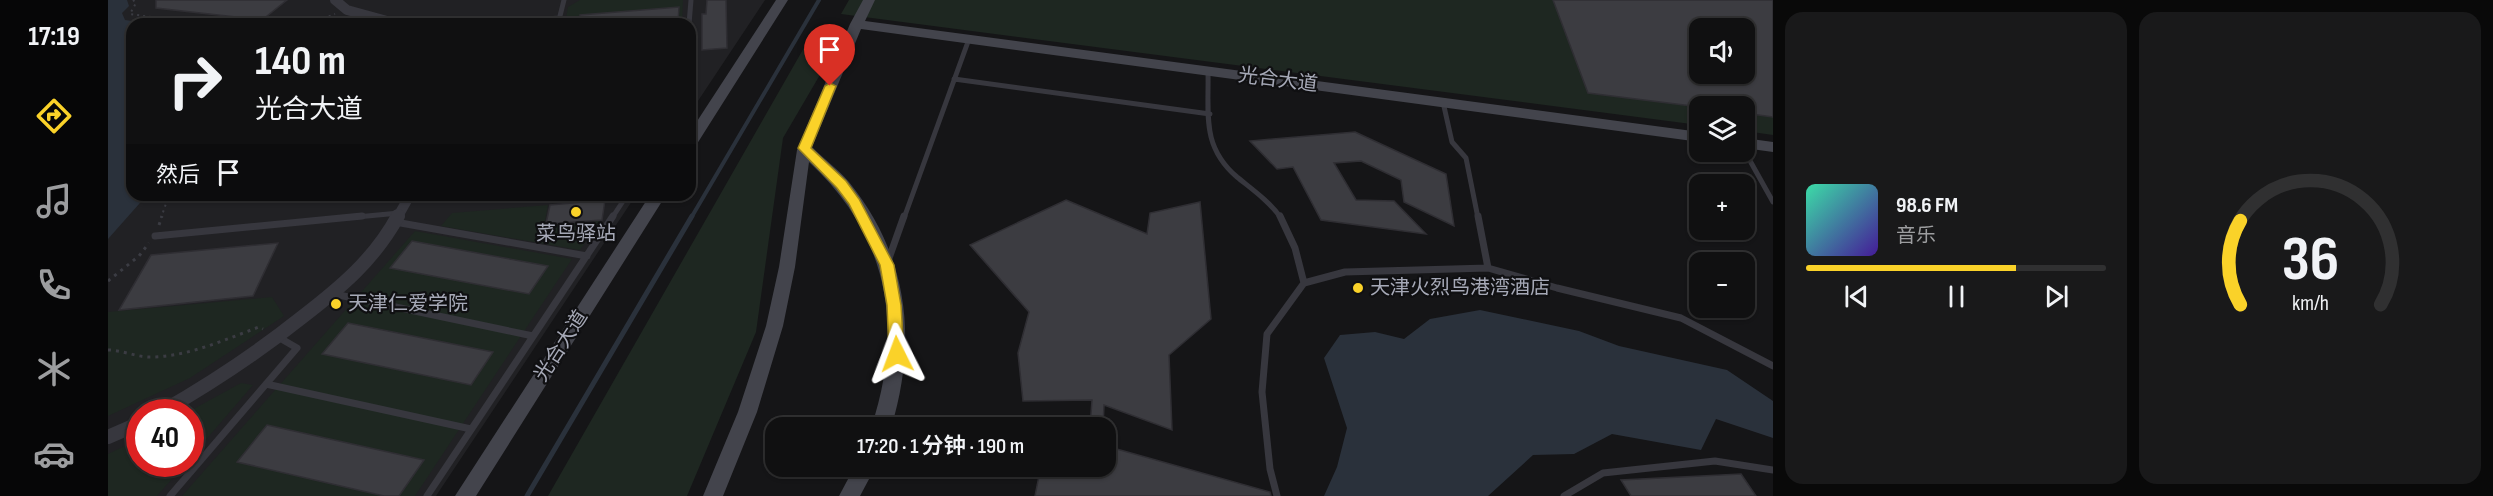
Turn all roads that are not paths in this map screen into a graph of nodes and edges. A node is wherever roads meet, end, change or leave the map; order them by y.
1 (335, 0) edge
2 (564, 0) edge
3 (691, 0) edge
4 (782, 0) edge
5 (869, 0) edge
6 (376, 18) edge
7 (559, 18) edge
8 (689, 18) edge
9 (856, 24) junction
10 (969, 39) junction
11 (1208, 71) junction
12 (954, 79) junction
13 (1443, 102) junction
14 (1210, 114) junction
15 (696, 135) edge
16 (1689, 136) edge
17 (1755, 145) edge
18 (1773, 147) edge
19 (805, 148) junction
20 (1751, 162) edge
21 (407, 201) edge
22 (623, 201) edge
23 (654, 201) edge
24 (1773, 202) edge
25 (398, 218) junction
26 (155, 236) road end
27 (586, 256) junction
28 (887, 265) junction
29 (1488, 268) junction
30 (1304, 283) junction
31 (333, 294) junction
32 (533, 336) junction
33 (278, 337) junction
34 (1773, 366) edge
35 (266, 384) junction
36 (185, 399) edge
37 (884, 417) edge
38 (126, 429) edge
39 (471, 429) junction
40 (108, 437) edge
41 (1773, 470) edge
42 (860, 477) edge
43 (170, 496) edge
44 (427, 496) edge
45 (465, 496) edge
46 (713, 496) edge
47 (849, 496) edge
48 (1277, 496) edge
49 (1564, 496) edge

1 - 6 street
2 - 7 lane
3 - 8 lane
4 - 15 street
5 - 9 street
9 - 10 street, 光合大道
9 - 19 street
10 - 11 street, 光合大道
10 - 12 lane
11 - 13 street, 光合大道
11 - 14 lane
12 - 14 lane
12 - 28 lane
13 - 16 street, 光合大道
13 - 29 lane
14 - 30 lane
17 - 18 street
19 - 28 street
19 - 46 street
20 - 24 lane
21 - 25 street
22 - 27 lane
23 - 45 street, 光合大道
25 - 26 lane
25 - 27 lane
25 - 31 street
27 - 32 lane
28 - 37 street
29 - 30 lane
29 - 34 lane
30 - 48 lane
31 - 32 lane
31 - 33 street
32 - 39 lane
33 - 35 lane
33 - 36 street
35 - 39 lane
35 - 43 lane
38 - 40 street
39 - 44 lane
41 - 49 lane
42 - 47 street

